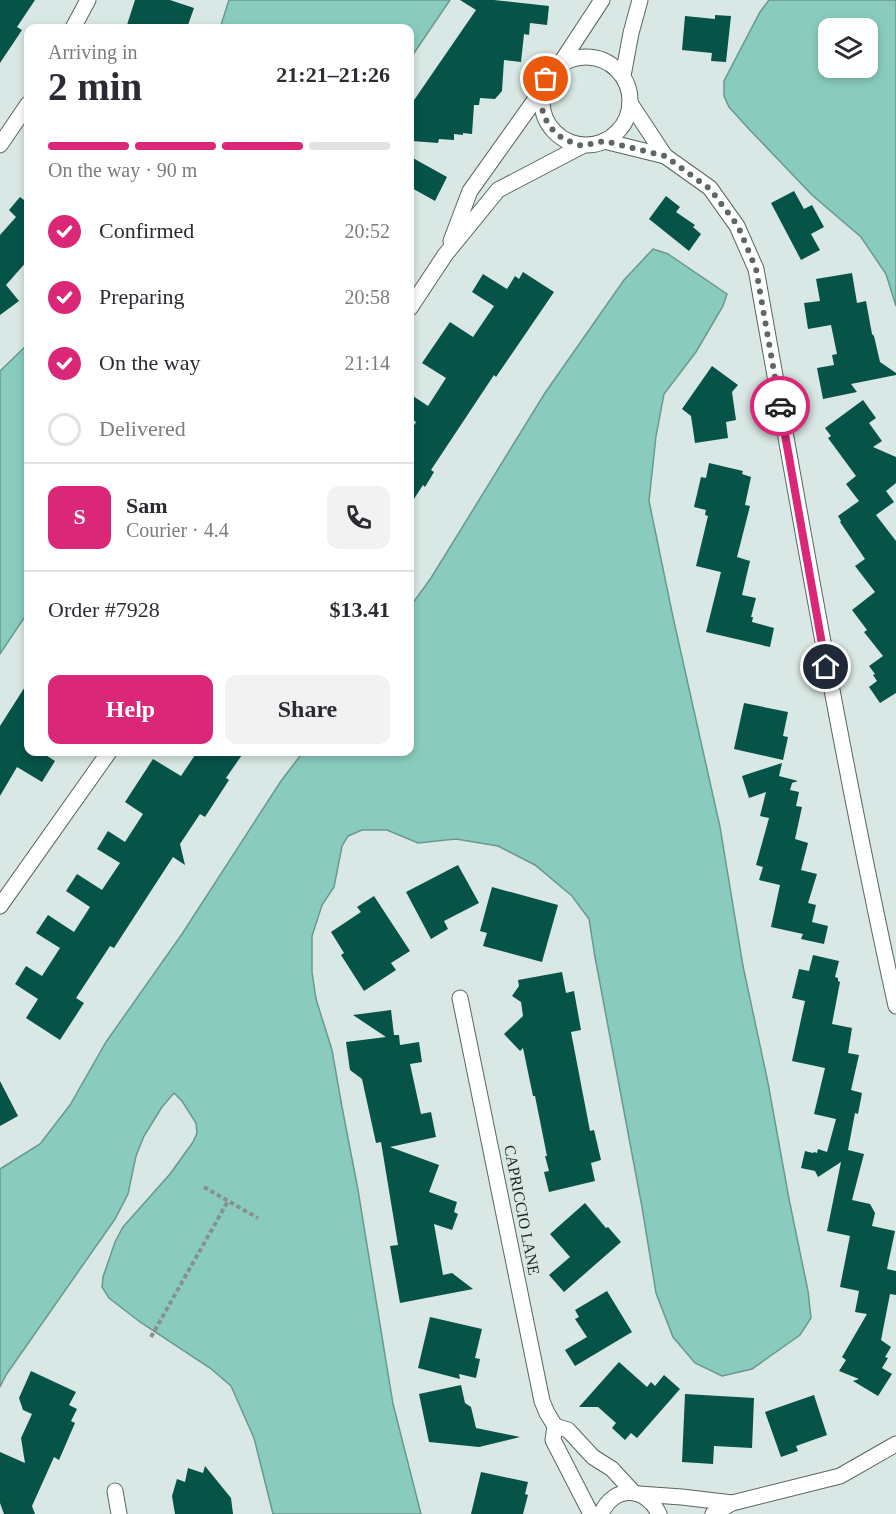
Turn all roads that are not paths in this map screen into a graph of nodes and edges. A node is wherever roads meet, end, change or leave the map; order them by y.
1 (88, 0) edge
2 (602, 0) edge
3 (640, 0) edge
4 (75, 24) edge
5 (560, 64) junction
6 (623, 75) junction
7 (543, 89) junction
8 (630, 103) junction
9 (24, 110) edge
10 (604, 141) junction
11 (0, 145) edge
12 (582, 146) junction
13 (665, 156) junction
14 (446, 255) junction
15 (414, 302) edge
16 (106, 756) edge
17 (0, 906) edge
18 (460, 998) dead end
19 (896, 1006) edge
20 (555, 1426) junction
21 (896, 1444) edge
22 (115, 1491) dead end
23 (636, 1493) junction
24 (732, 1503) junction
25 (119, 1514) edge
26 (591, 1514) edge
27 (601, 1514) edge
28 (659, 1514) edge
29 (713, 1514) edge

1 - 4 street
2 - 5 street
3 - 6 street
5 - 6 street
5 - 7 street
6 - 8 street
7 - 12 street
7 - 14 street
8 - 10 street
8 - 13 street
9 - 11 street
10 - 12 street
10 - 13 street
12 - 14 street
13 - 19 street
14 - 15 street
16 - 17 street
18 - 20 street, CAPRICCIO LANE
20 - 23 street, CAPRICCIO LANE
20 - 26 street, CAPRICCIO LANE
21 - 24 street
22 - 25 street
23 - 24 street
23 - 27 street
23 - 28 street, CAPRICCIO LANE
24 - 29 street

